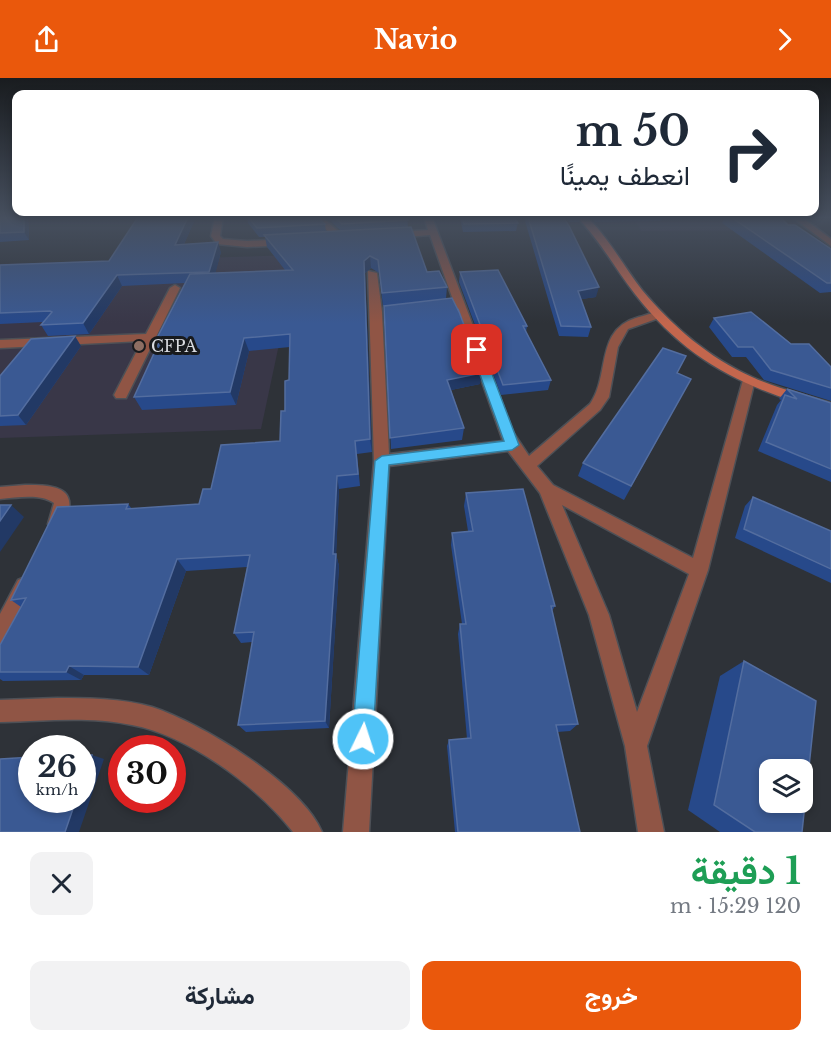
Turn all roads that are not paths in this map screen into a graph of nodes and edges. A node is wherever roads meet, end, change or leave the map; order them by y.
1 (439, 252) edge
2 (611, 252) edge
3 (372, 273) edge
4 (175, 288) edge
5 (658, 315) junction
6 (150, 336) junction
7 (0, 344) edge
8 (748, 380) junction
9 (121, 395) dead end
10 (831, 408) edge
11 (512, 445) junction
12 (382, 461) junction
13 (528, 465) junction
14 (548, 490) junction
15 (0, 493) edge
16 (46, 544) edge
17 (699, 570) junction
18 (31, 574) edge
19 (0, 634) edge
20 (0, 711) edge
21 (636, 746) junction
22 (309, 832) edge
23 (356, 832) edge
24 (651, 832) edge

1 - 11 street
2 - 5 main road
3 - 12 street
4 - 6 street
5 - 8 main road
5 - 13 street
6 - 7 street
6 - 9 street
8 - 10 main road
8 - 17 street
11 - 12 street
11 - 13 street
12 - 23 street
13 - 14 street
14 - 17 street
14 - 21 street
15 - 16 street
17 - 21 street
18 - 19 street
20 - 22 street
21 - 24 street

